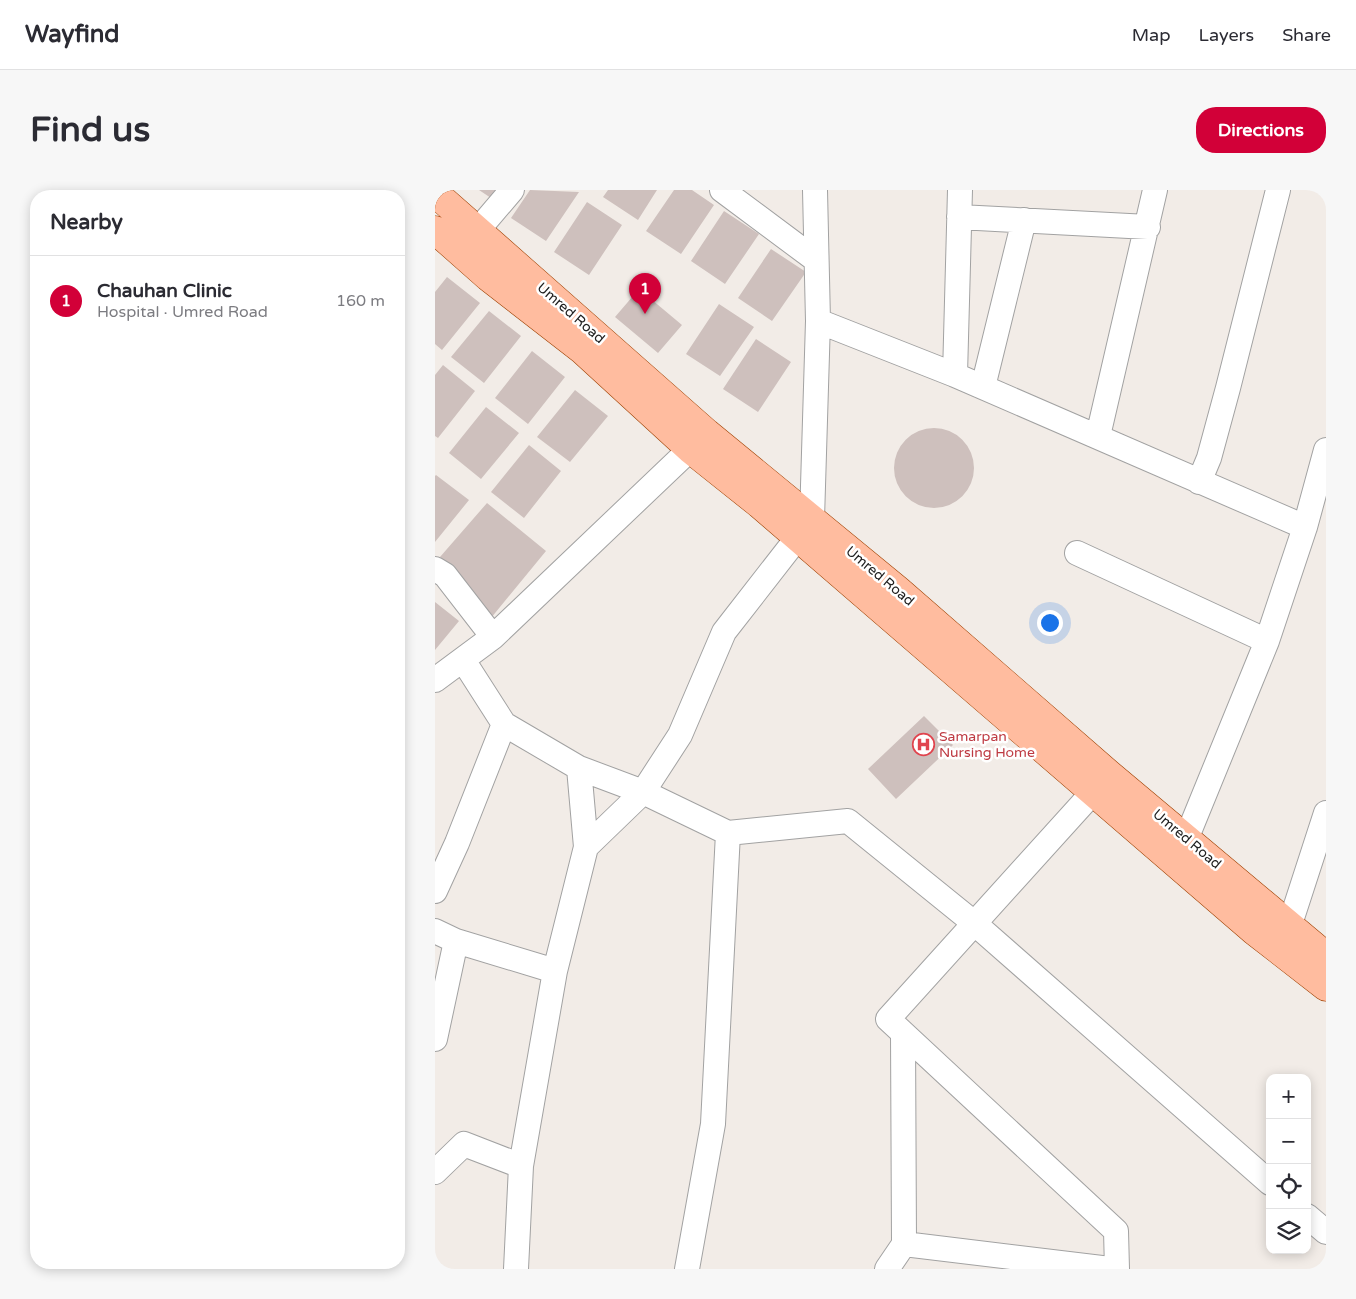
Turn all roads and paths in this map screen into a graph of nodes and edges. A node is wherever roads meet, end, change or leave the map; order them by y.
1 (512, 190) edge
2 (721, 190) edge
3 (815, 190) edge
4 (960, 190) edge
5 (1155, 190) edge
6 (1278, 190) edge
7 (435, 193) edge
8 (959, 217) junction
9 (1024, 220) junction
10 (1148, 227) junction
11 (435, 230) edge
12 (477, 231) junction
13 (816, 260) junction
14 (818, 321) junction
15 (955, 375) junction
16 (983, 387) junction
17 (1098, 436) junction
18 (698, 441) junction
19 (1326, 450) edge
20 (1199, 482) junction
21 (1305, 527) junction
22 (805, 528) junction
23 (1077, 553) dead end
24 (435, 569) edge
25 (493, 637) junction
26 (1267, 641) junction
27 (463, 660) junction
28 (435, 680) edge
29 (504, 724) junction
30 (579, 768) junction
31 (1101, 783) junction
32 (643, 792) junction
33 (1326, 813) edge
34 (728, 833) junction
35 (586, 847) junction
36 (1181, 851) junction
37 (435, 891) edge
38 (974, 923) junction
39 (1290, 924) junction
40 (435, 931) edge
41 (456, 941) junction
42 (1326, 956) edge
43 (555, 971) junction
44 (1326, 988) edge
45 (903, 1034) junction
46 (435, 1040) edge
47 (521, 1166) junction
48 (435, 1172) edge
49 (1266, 1179) edge
50 (1311, 1219) edge
51 (1326, 1232) edge
52 (904, 1244) junction
53 (1057, 1266) edge
54 (516, 1269) edge
55 (687, 1269) edge
56 (887, 1269) edge
57 (1110, 1269) edge
58 (1117, 1269) edge

1 - 12 street
2 - 13 street
3 - 13 street
4 - 8 street
5 - 10 street
6 - 20 street
7 - 12 main road, Umred Road
8 - 9 street
8 - 15 street
9 - 10 street
9 - 16 street
10 - 17 street
11 - 18 main road
12 - 18 main road, Umred Road
13 - 14 street
14 - 15 street
14 - 22 street
15 - 16 street
16 - 17 street
17 - 20 street
18 - 22 main road, Umred Road
18 - 25 street
19 - 21 street
20 - 21 street
21 - 26 street
22 - 31 main road, Umred Road
22 - 32 street
23 - 26 street
24 - 25 street
25 - 27 street
26 - 36 street
27 - 28 street
27 - 29 street
29 - 30 street
29 - 37 street
30 - 32 street
30 - 35 street
31 - 36 main road, Umred Road
31 - 38 street
32 - 34 street
32 - 35 street
33 - 39 street
34 - 38 street
34 - 55 street
35 - 43 street
36 - 39 main road, Umred Road
36 - 44 main road
38 - 45 street
38 - 49 street
39 - 42 main road, Umred Road
40 - 41 street
41 - 43 street
41 - 46 street
43 - 47 street
45 - 52 street
45 - 58 street
47 - 48 street
47 - 54 street
50 - 51 street
52 - 53 street
52 - 56 street
53 - 57 street

